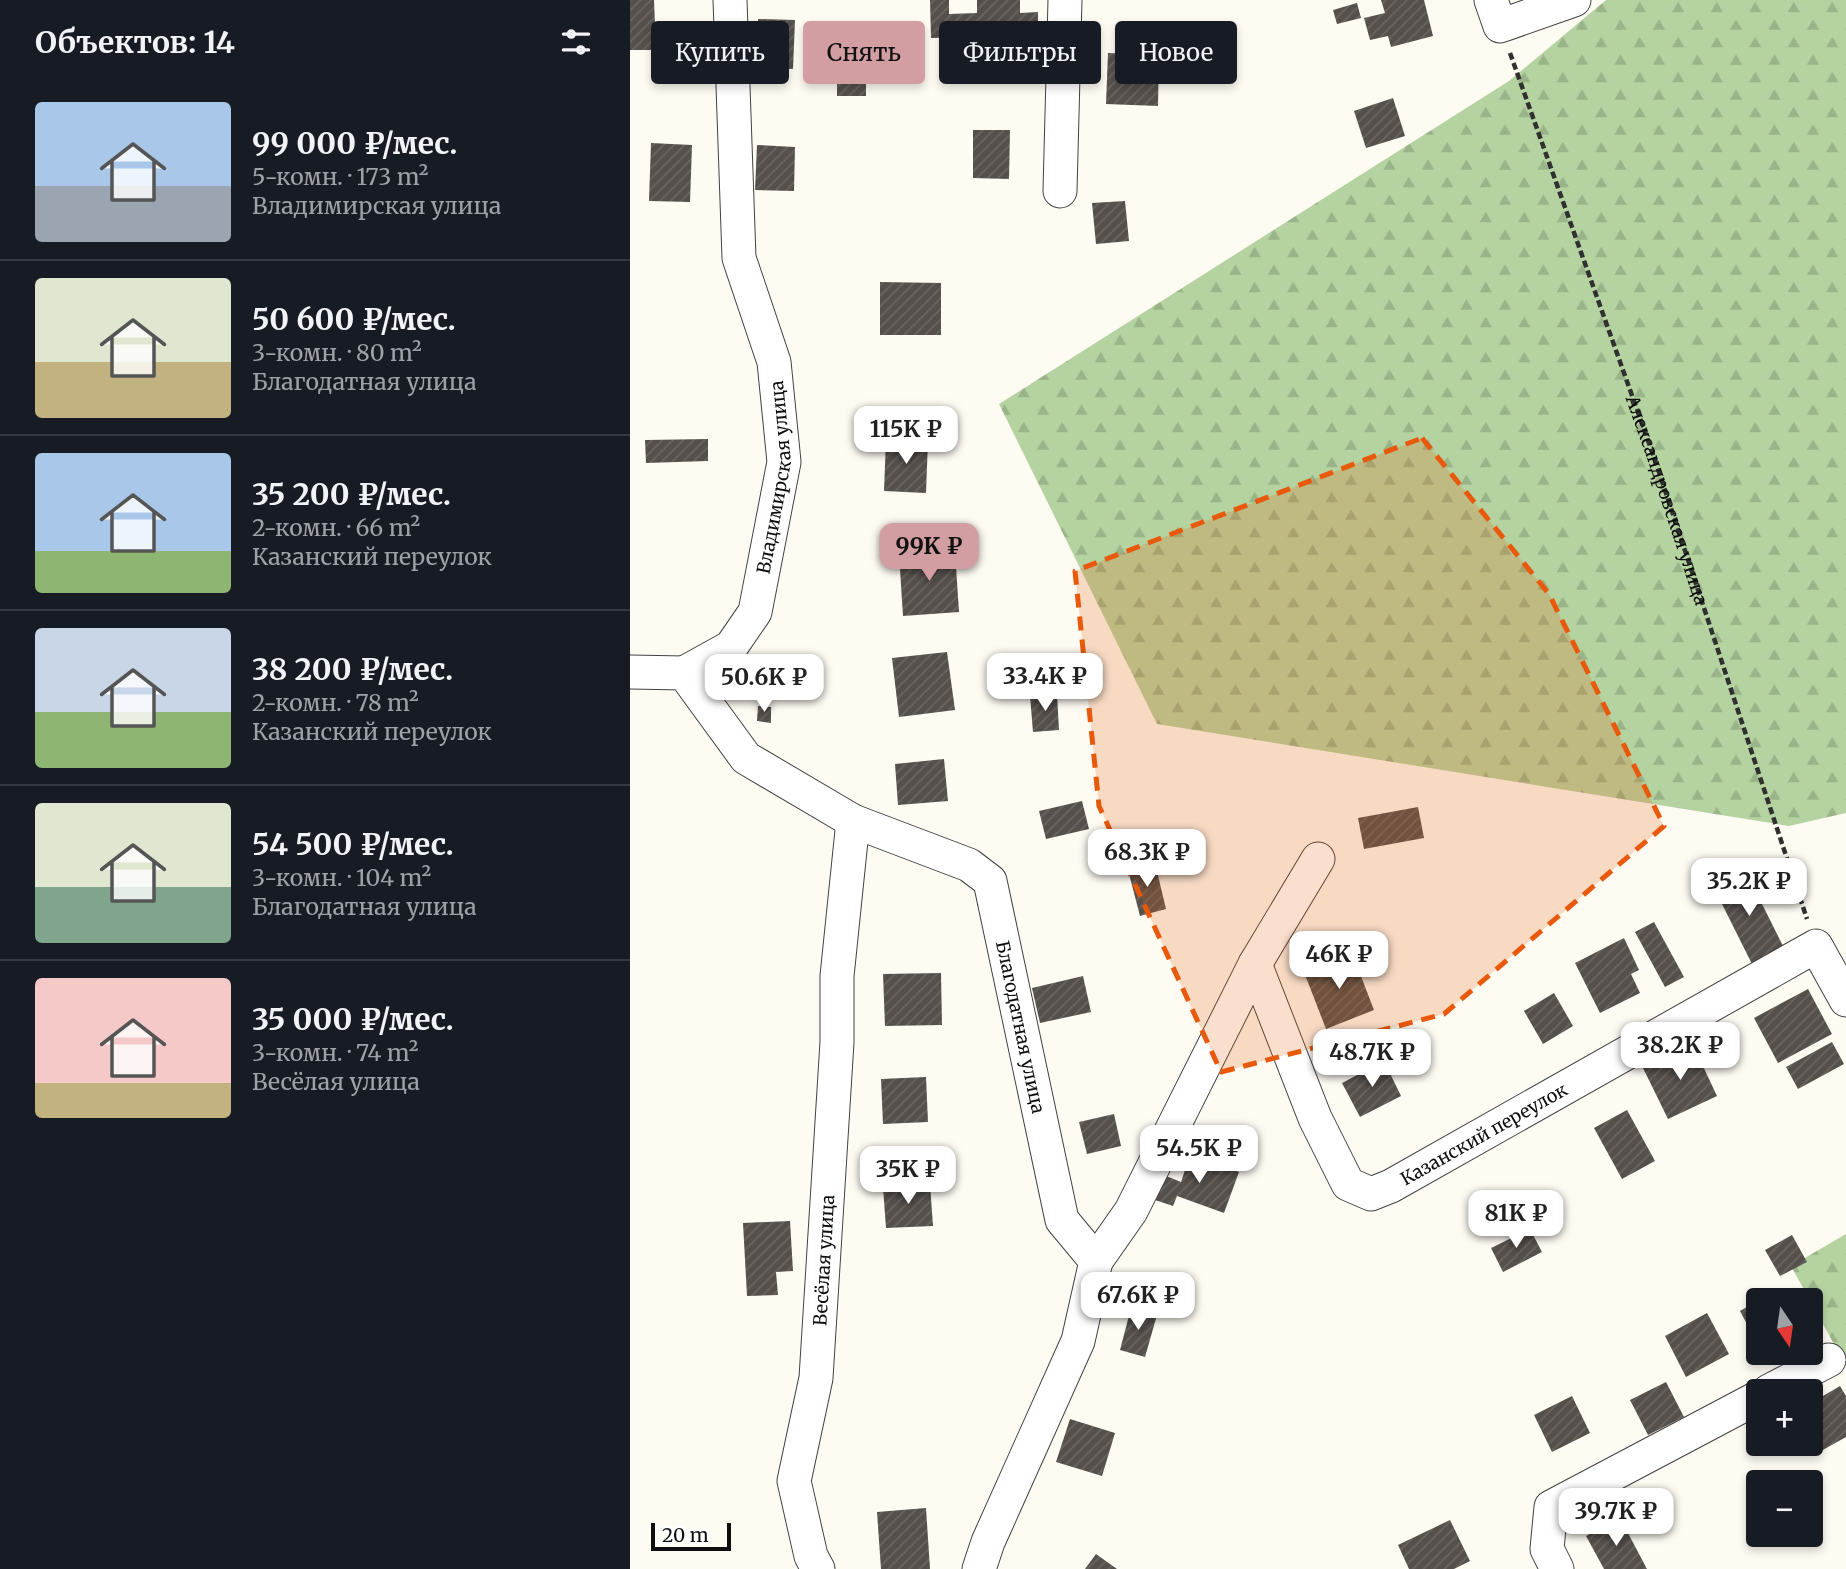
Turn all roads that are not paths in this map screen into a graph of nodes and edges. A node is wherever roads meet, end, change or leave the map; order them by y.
1 (730, 0) edge
2 (1065, 0) edge
3 (1574, 0) edge
4 (1495, 13) edge
5 (1060, 191) dead end
6 (630, 673) edge
7 (684, 673) junction
8 (853, 821) junction
9 (1318, 859) dead end
10 (1255, 964) junction
11 (1846, 999) edge
12 (1096, 1261) junction
13 (1829, 1360) dead end
14 (1792, 1379) edge
15 (1746, 1404) edge
16 (818, 1569) edge
17 (979, 1569) edge
18 (1557, 1569) edge

1 - 7 street, Владимирская улица
2 - 5 street
3 - 4 street
6 - 7 street
7 - 8 street, Благодатная улица
8 - 12 street, Благодатная улица
8 - 16 street, Весёлая улица
9 - 10 street
10 - 11 street, Казанский переулок
10 - 12 street
12 - 17 street
13 - 14 street
15 - 18 street

